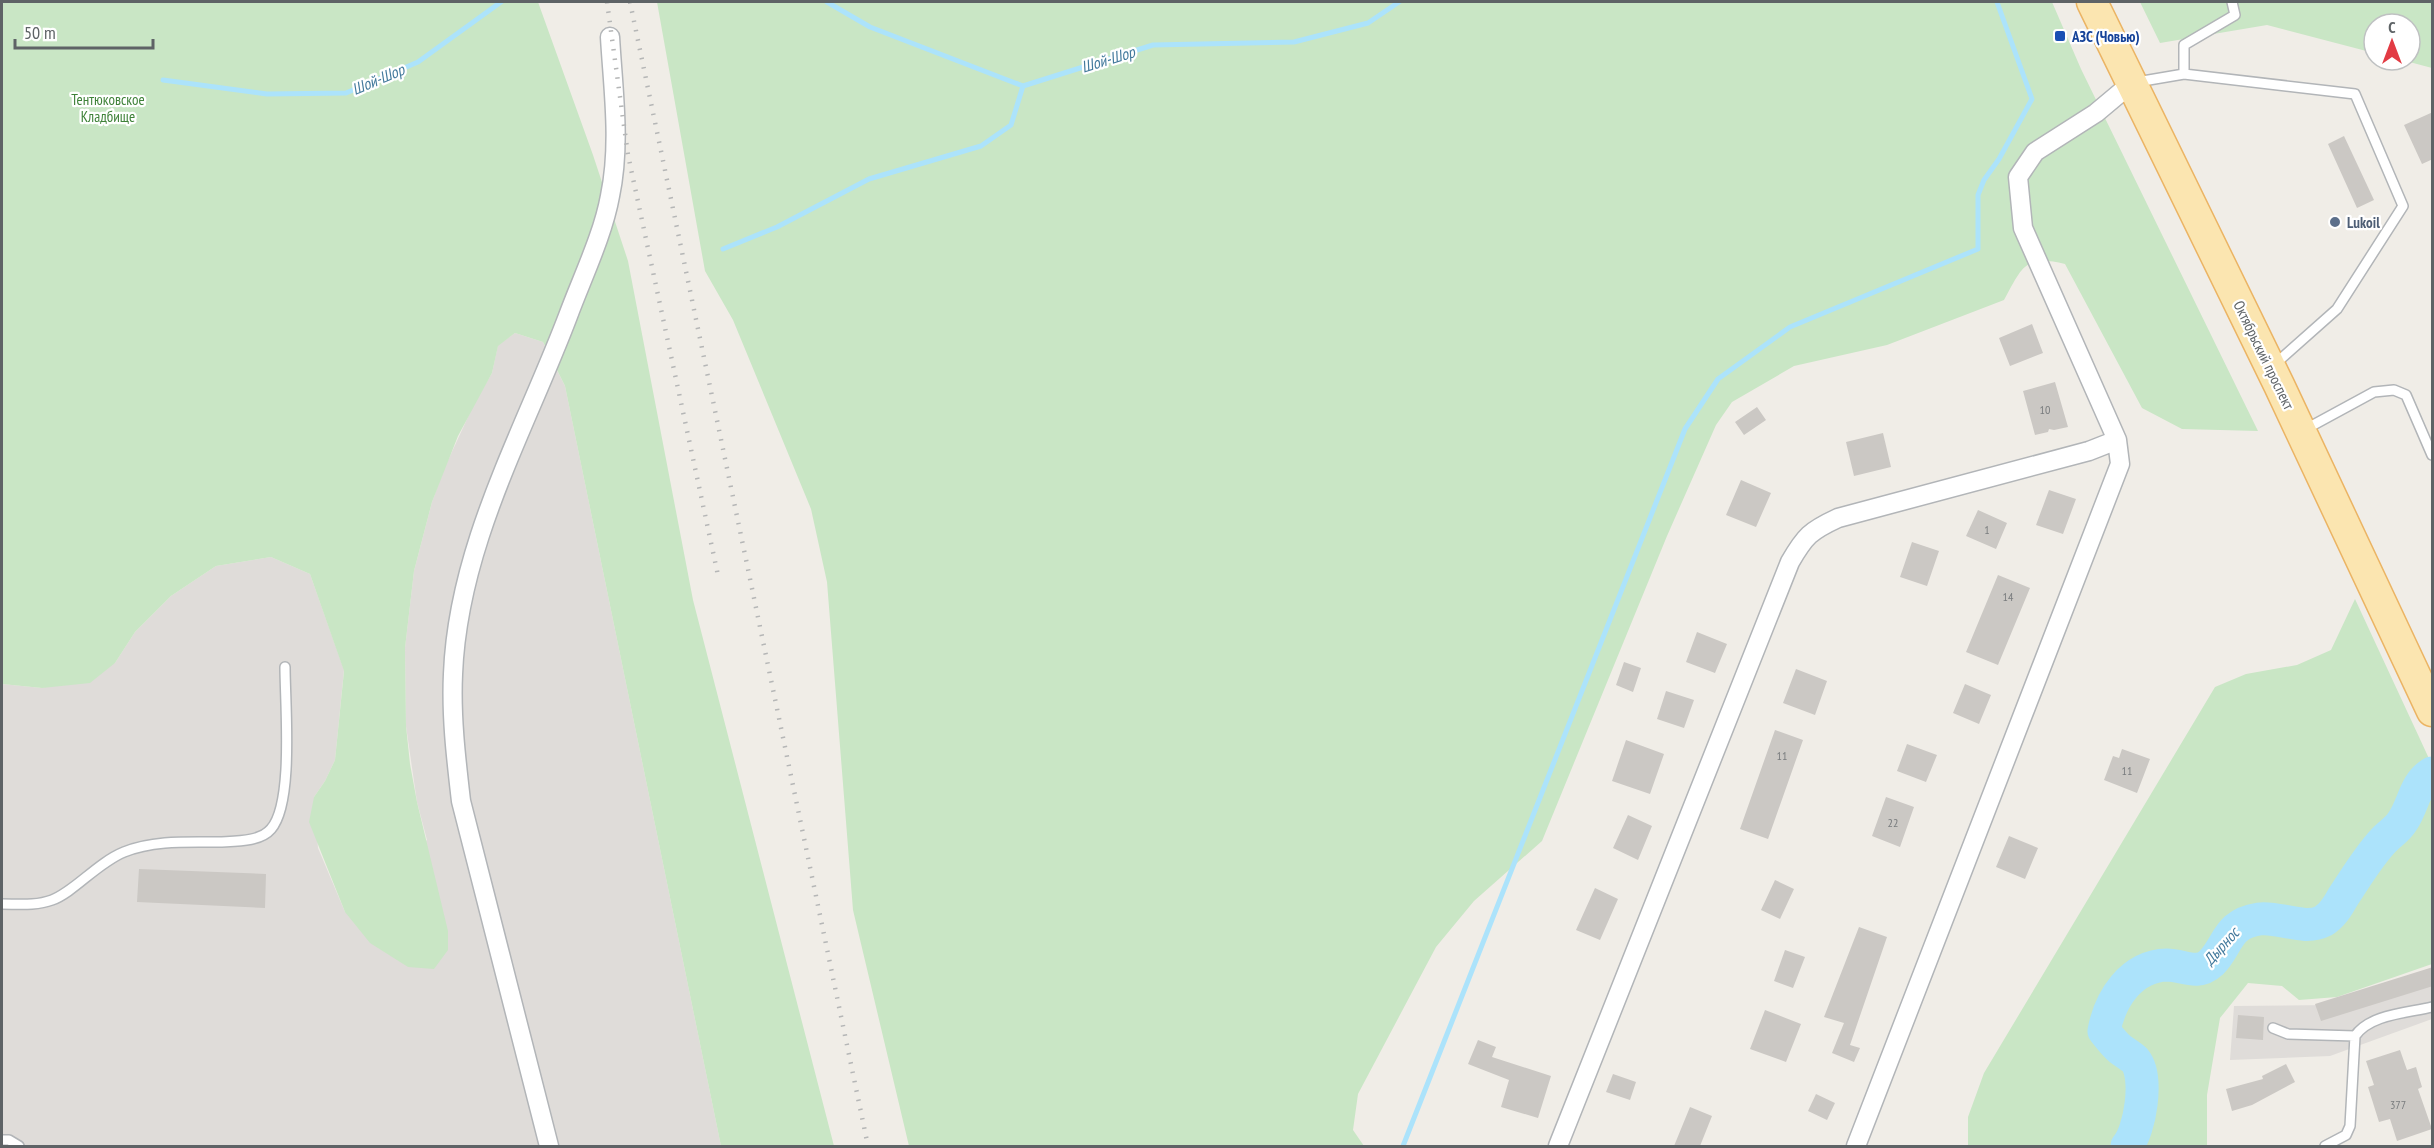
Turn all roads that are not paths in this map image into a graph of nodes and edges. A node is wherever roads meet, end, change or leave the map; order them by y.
1 (2092, 2) edge
2 (2232, 2) edge
3 (610, 37) dead end
4 (2184, 74) junction
5 (2133, 82) junction
6 (2271, 368) junction
7 (2301, 431) junction
8 (2117, 440) junction
9 (2433, 454) edge
10 (285, 667) dead end
11 (2429, 703) edge
12 (2, 904) edge
13 (2433, 1007) edge
14 (2273, 1028) dead end
15 (2355, 1036) junction
16 (2, 1140) edge
17 (19, 1146) edge
18 (549, 1146) edge
19 (1557, 1146) edge
20 (1856, 1146) edge
21 (2325, 1146) edge

1 - 5 main road, Октябрьский проспект
2 - 4 lane
3 - 18 street
4 - 5 lane
4 - 6 lane
5 - 6 main road, Октябрьский проспект
5 - 8 street
6 - 7 main road, Октябрьский проспект
7 - 9 lane
7 - 11 main road, Октябрьский проспект
8 - 19 street
8 - 20 street
10 - 12 lane
13 - 15 lane
14 - 15 lane
15 - 21 lane
16 - 17 lane

